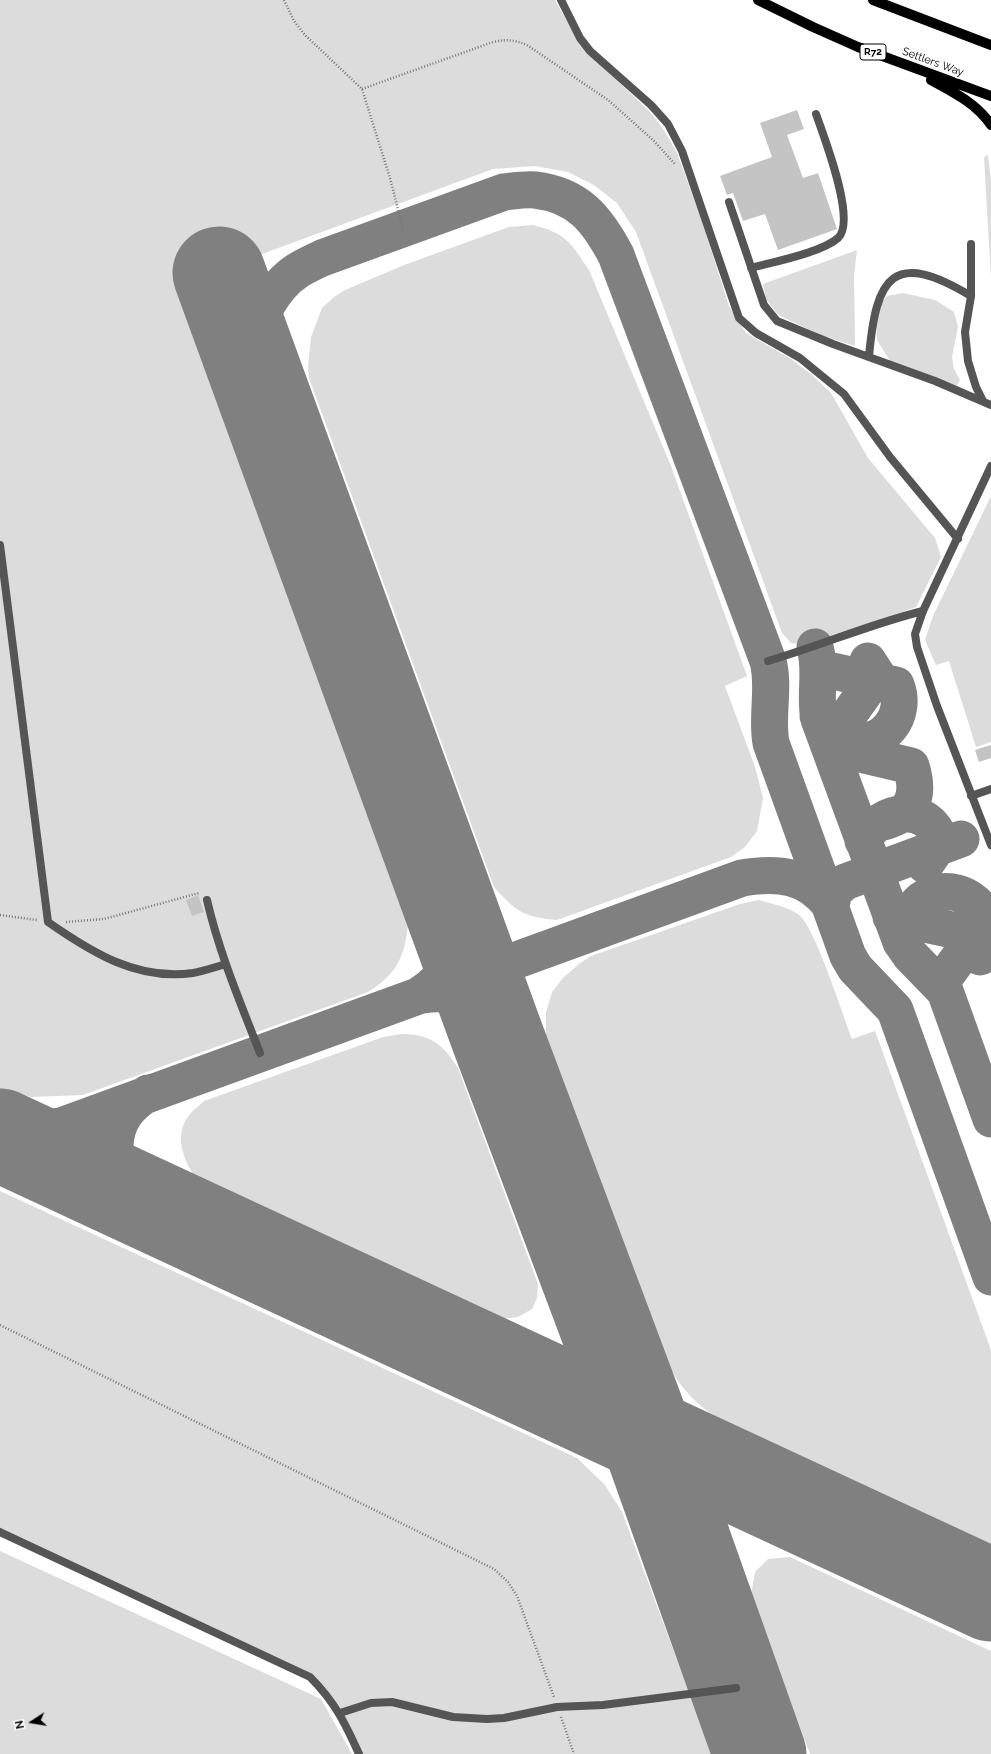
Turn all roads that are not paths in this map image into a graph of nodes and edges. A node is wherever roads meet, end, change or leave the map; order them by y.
1 (561, 0) edge
2 (758, 0) edge
3 (872, 0) edge
4 (991, 45) edge
5 (901, 63) junction
6 (991, 96) edge
7 (816, 114) dead end
8 (991, 125) edge
9 (730, 202) dead end
10 (971, 244) dead end
11 (752, 268) junction
12 (971, 296) junction
13 (869, 357) junction
14 (983, 401) junction
15 (991, 405) edge
16 (991, 466) edge
17 (958, 539) junction
18 (0, 544) edge
19 (923, 611) junction
20 (768, 661) dead end
21 (991, 789) edge
22 (971, 796) junction
23 (991, 844) edge
24 (207, 900) road end
25 (226, 964) junction
26 (260, 1052) dead end
27 (0, 1532) edge
28 (736, 1688) dead end
29 (340, 1713) junction
30 (359, 1754) edge

1 - 17 lane
2 - 5 main road, Settlers Way / R72
3 - 4 main road
5 - 6 main road, Settlers Way / R72
5 - 8 main road
7 - 11 lane
9 - 11 lane
10 - 12 lane
11 - 13 lane
12 - 13 lane
12 - 14 lane
13 - 14 lane
14 - 15 lane
16 - 17 lane
17 - 19 lane
18 - 25 lane
19 - 20 lane
19 - 22 lane
21 - 22 lane
22 - 23 lane
24 - 25 lane
25 - 26 lane
27 - 29 lane
28 - 29 lane
29 - 30 lane

